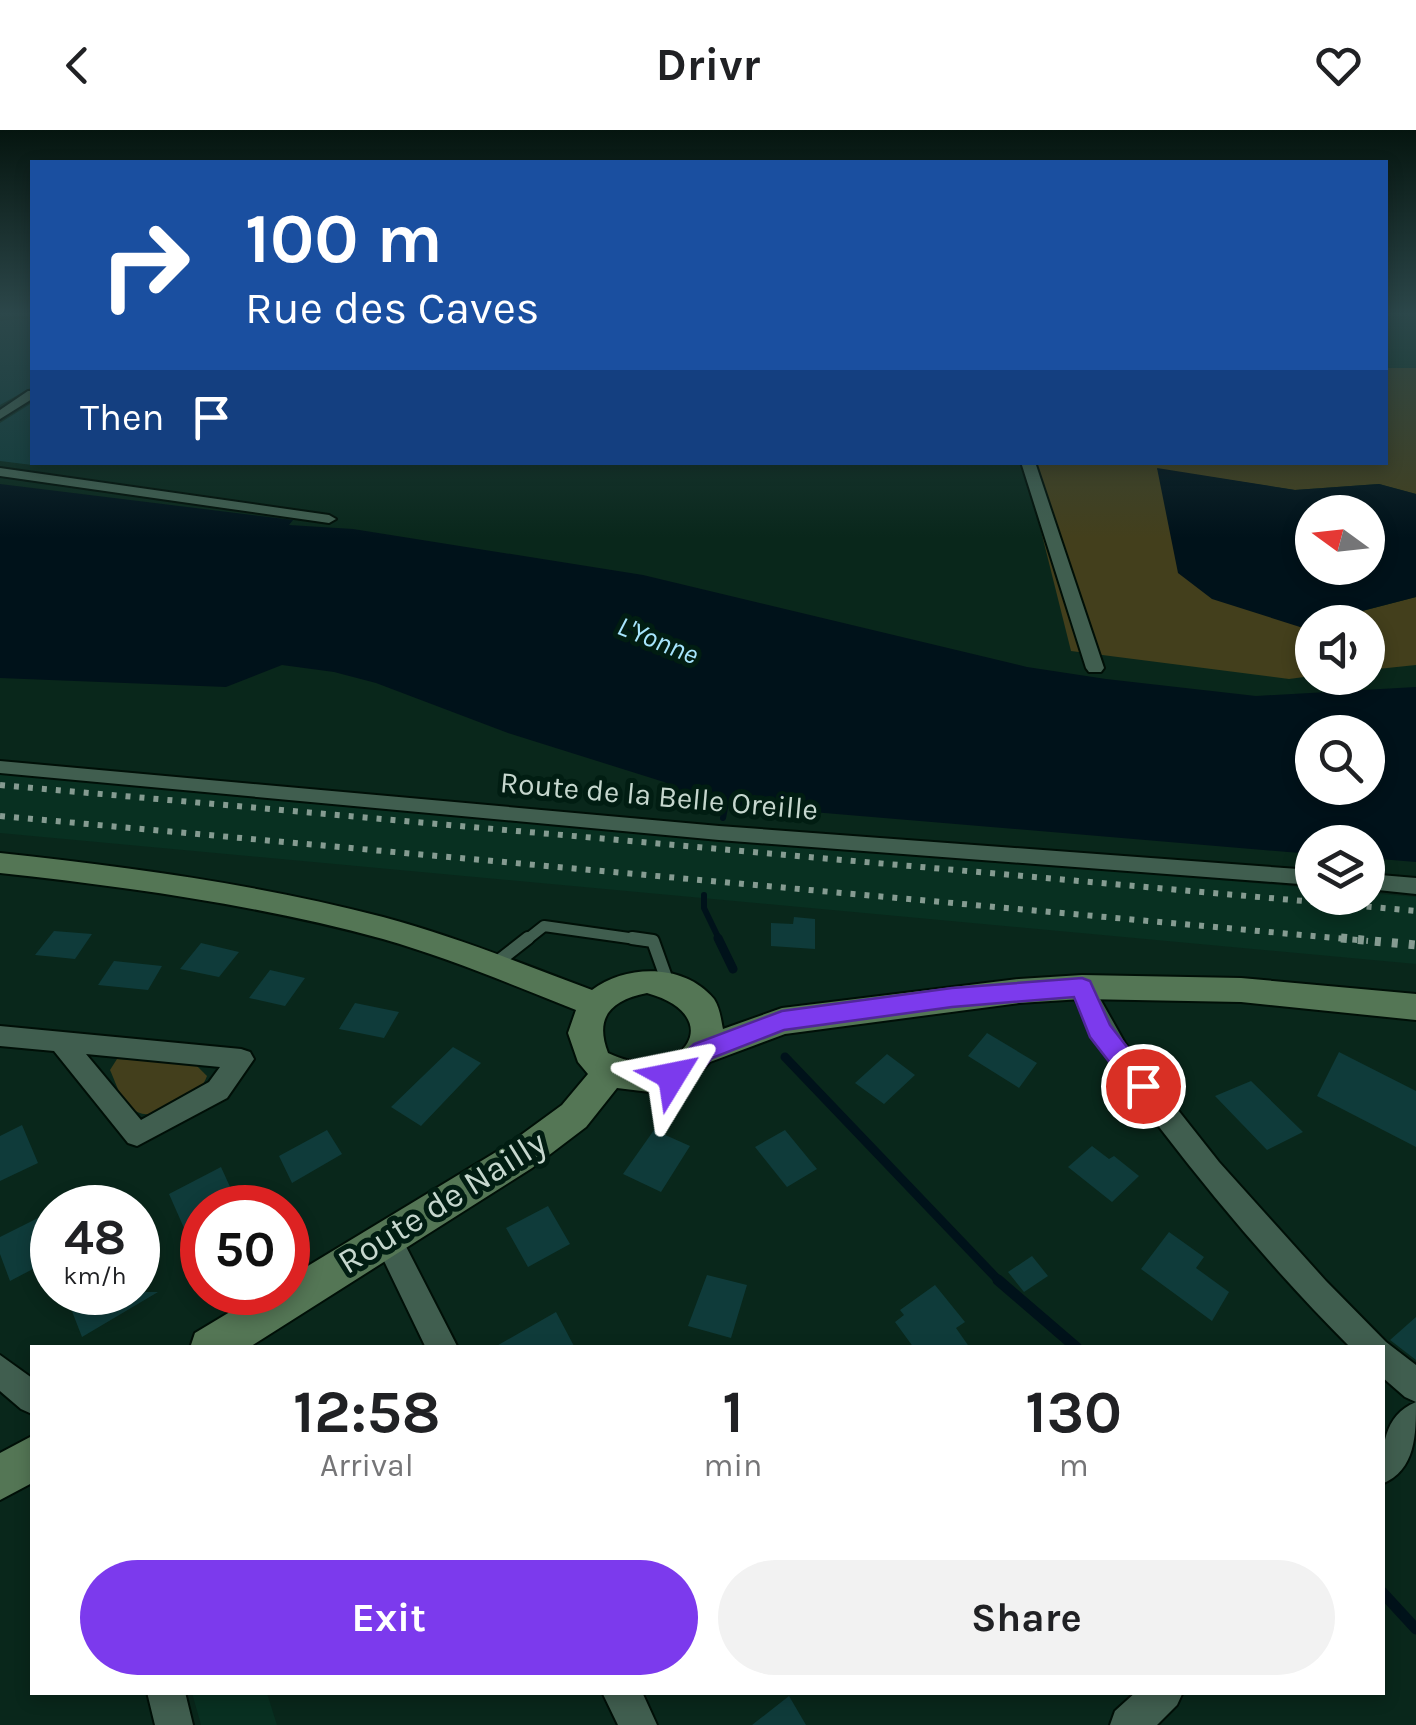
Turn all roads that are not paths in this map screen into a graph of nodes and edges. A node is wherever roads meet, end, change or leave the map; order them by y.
1 (30, 395) edge
2 (0, 415) edge
3 (1029, 465) edge
4 (0, 472) edge
5 (329, 519) dead end
6 (1095, 668) dead end
7 (0, 766) edge
8 (0, 864) edge
9 (1295, 877) edge
10 (1385, 883) edge
11 (1416, 886) edge
12 (493, 966) junction
13 (668, 983) junction
14 (1082, 987) junction
15 (700, 1003) junction
16 (595, 1004) junction
17 (1416, 1008) edge
18 (782, 1021) junction
19 (0, 1036) edge
20 (61, 1042) junction
21 (703, 1051) junction
22 (610, 1072) junction
23 (387, 1238) junction
24 (215, 1345) edge
25 (441, 1345) edge
26 (1370, 1345) edge
27 (1385, 1359) edge
28 (0, 1370) edge
29 (1416, 1386) edge
30 (30, 1396) edge
31 (1416, 1418) edge
32 (30, 1459) edge
33 (1385, 1464) edge
34 (0, 1478) edge
35 (167, 1695) edge
36 (623, 1695) edge
37 (174, 1725) edge
38 (638, 1725) edge

1 - 2 street
3 - 6 street
4 - 5 street
7 - 9 street, Route de la Belle Oreille
8 - 12 main road
10 - 11 street
12 - 13 lane
12 - 16 main road
13 - 15 main road
13 - 16 main road
14 - 17 main road
14 - 18 main road
14 - 26 street
15 - 18 main road
15 - 21 main road
16 - 22 main road
18 - 21 main road
19 - 20 street
20 - 20 street
21 - 22 main road
22 - 23 main road, Route de Nailly
23 - 24 main road, Route de Nailly
23 - 25 street
27 - 29 street
28 - 30 street
31 - 33 street
32 - 34 main road
35 - 37 street
36 - 38 street

